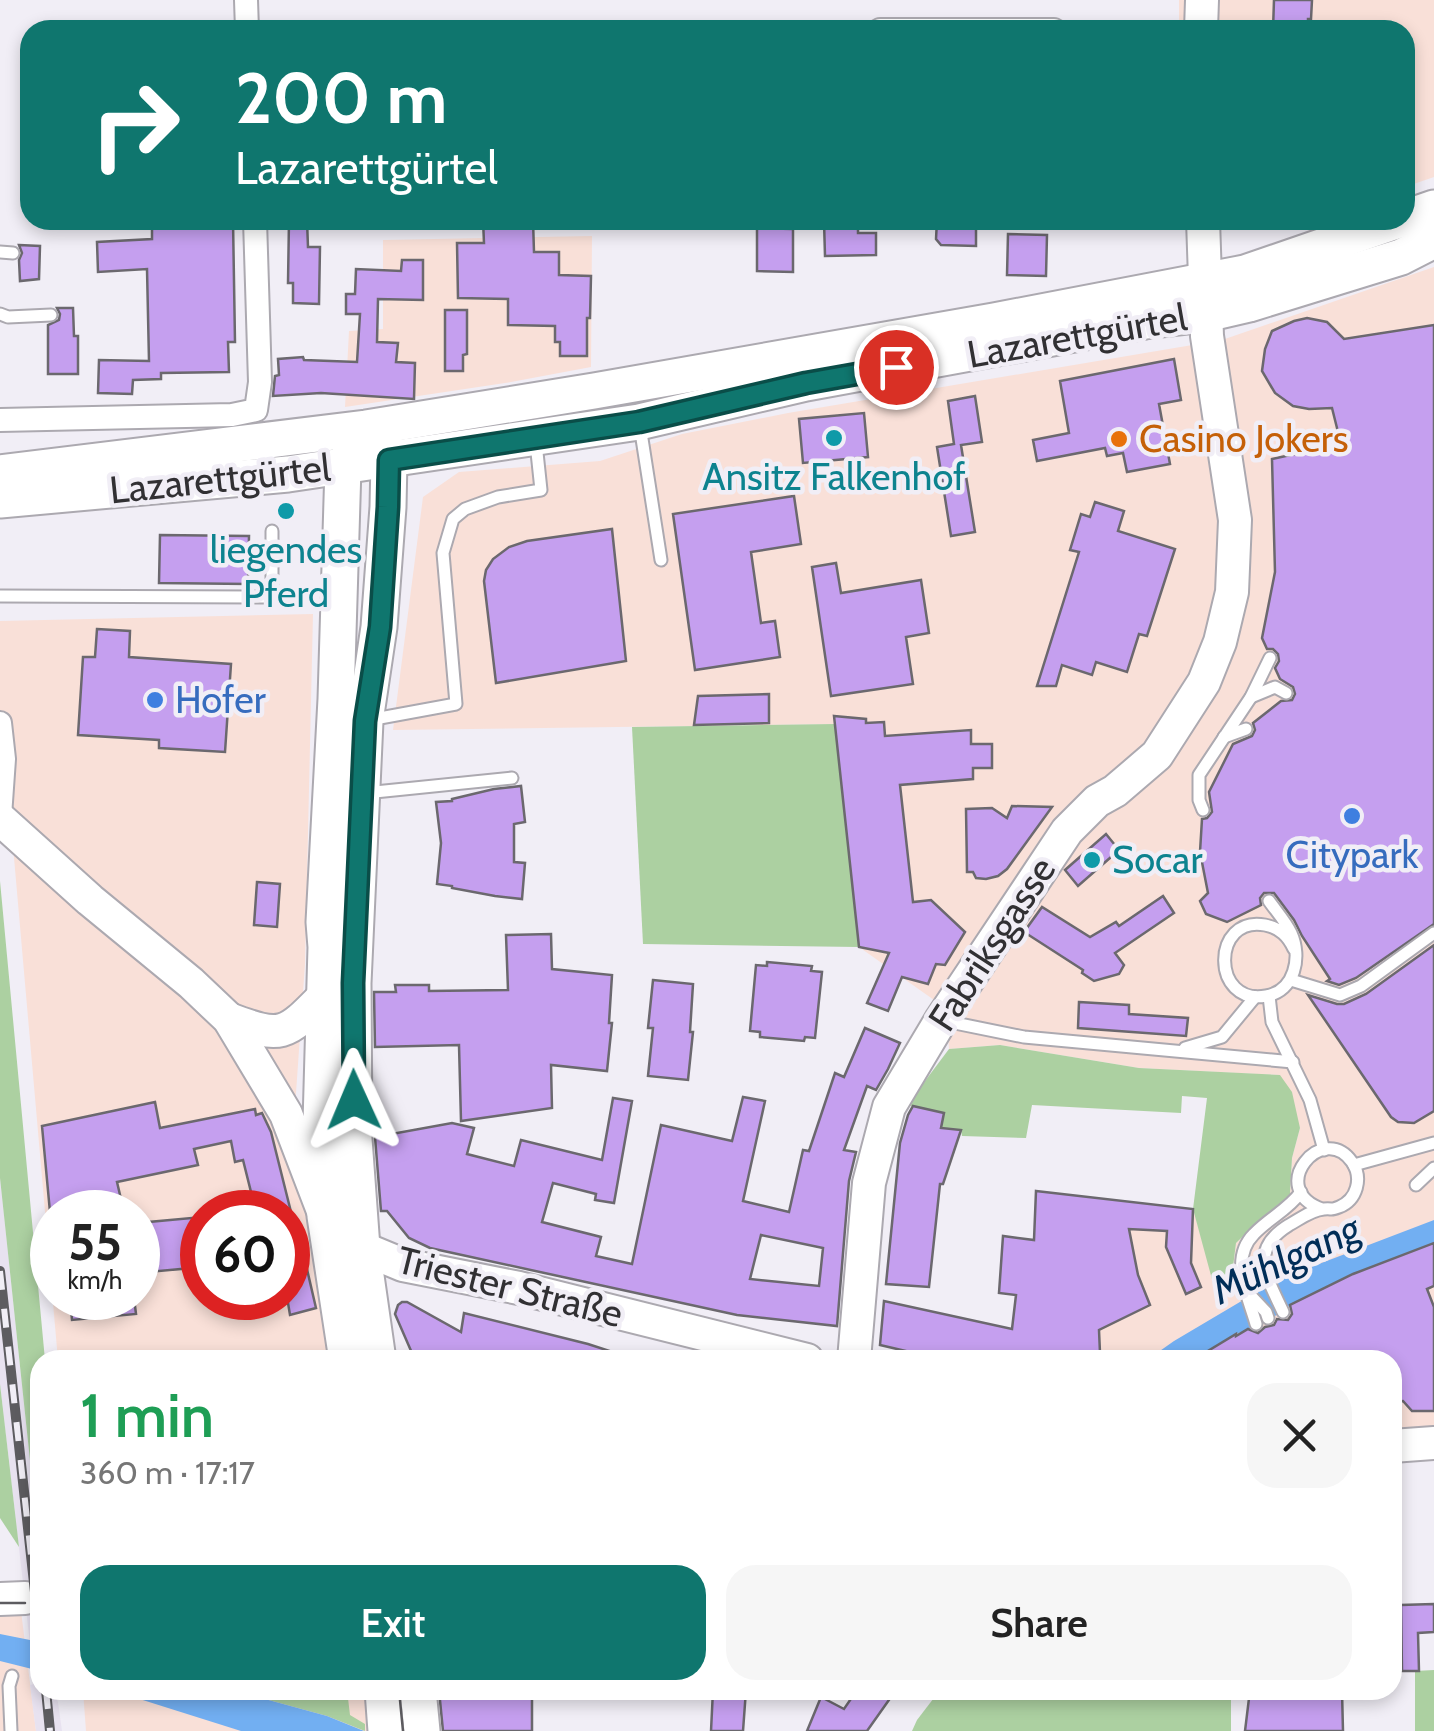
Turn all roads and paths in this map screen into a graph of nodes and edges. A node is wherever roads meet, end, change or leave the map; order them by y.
1 (255, 230) edge
2 (1203, 230) edge
3 (1371, 230) edge
4 (1434, 240) edge
5 (1205, 298) junction
6 (0, 314) edge
7 (50, 315) dead end
8 (0, 420) edge
9 (639, 422) junction
10 (366, 428) junction
11 (536, 437) junction
12 (389, 460) junction
13 (344, 468) junction
14 (0, 473) edge
15 (0, 500) edge
16 (272, 532) dead end
17 (661, 560) dead end
18 (0, 596) edge
19 (1270, 658) dead end
20 (1286, 693) dead end
21 (1251, 698) junction
22 (365, 721) junction
23 (0, 723) edge
24 (1246, 729) dead end
25 (1224, 737) junction
26 (512, 778) dead end
27 (361, 793) junction
28 (1203, 810) dead end
29 (0, 818) edge
30 (1268, 900) dead end
31 (1250, 910) dead end
32 (1256, 924) junction
33 (1434, 934) edge
34 (1294, 949) junction
35 (1291, 980) junction
36 (324, 996) junction
37 (1262, 996) junction
38 (228, 1019) junction
39 (941, 1020) junction
40 (1178, 1050) junction
41 (1292, 1062) junction
42 (1434, 1143) edge
43 (1324, 1150) junction
44 (1354, 1166) junction
45 (1434, 1168) edge
46 (1416, 1184) dead end
47 (1301, 1192) junction
48 (1322, 1209) junction
49 (325, 1216) junction
50 (362, 1248) junction
51 (1283, 1312) dead end
52 (1262, 1321) dead end
53 (345, 1350) edge
54 (377, 1350) edge
55 (767, 1350) edge
56 (855, 1350) edge
57 (1434, 1444) edge
58 (1402, 1446) edge
59 (7, 1682) edge
60 (384, 1700) edge
61 (395, 1700) edge
62 (419, 1700) edge
63 (11, 1731) edge
64 (386, 1731) edge
65 (398, 1731) edge
66 (422, 1731) edge

1 - 8 street
2 - 5 street, Fabriksgasse
3 - 5 main road, Lazarettgürtel
4 - 5 main road, Lazarettgürtel
5 - 9 main road, Lazarettgürtel
5 - 10 main road, Lazarettgürtel
5 - 39 street, Fabriksgasse
6 - 7 lane
9 - 11 main road, Lazarettgürtel
9 - 17 lane
10 - 12 main road
10 - 13 main road
10 - 14 main road, Lazarettgürtel
11 - 12 main road, Lazarettgürtel
11 - 22 lane
12 - 13 main road, Lazarettgürtel
12 - 22 main road
13 - 15 main road, Lazarettgürtel
13 - 36 main road
16 - 18 lane
19 - 21 lane
20 - 21 lane
21 - 25 lane
22 - 27 main road
23 - 29 street
24 - 25 lane
25 - 28 lane
26 - 27 lane
27 - 50 main road
29 - 38 street, Triester Straße
30 - 34 lane
31 - 32 lane
32 - 34 lane
32 - 37 lane
33 - 35 lane
34 - 35 lane
35 - 37 lane
36 - 38 street
36 - 49 main road
37 - 40 lane
37 - 41 lane
38 - 49 street, Triester Straße
39 - 40 lane
39 - 56 street, Fabriksgasse
40 - 41 lane
41 - 43 lane
42 - 44 lane
43 - 44 lane
43 - 47 lane
44 - 48 lane
45 - 46 lane
47 - 48 lane
47 - 52 lane
48 - 51 lane
49 - 50 street, Triester Straße
49 - 53 main road
50 - 54 main road
50 - 55 street, Triester Straße
57 - 58 street
59 - 63 lane
60 - 64 main road
61 - 65 lane
62 - 66 main road

